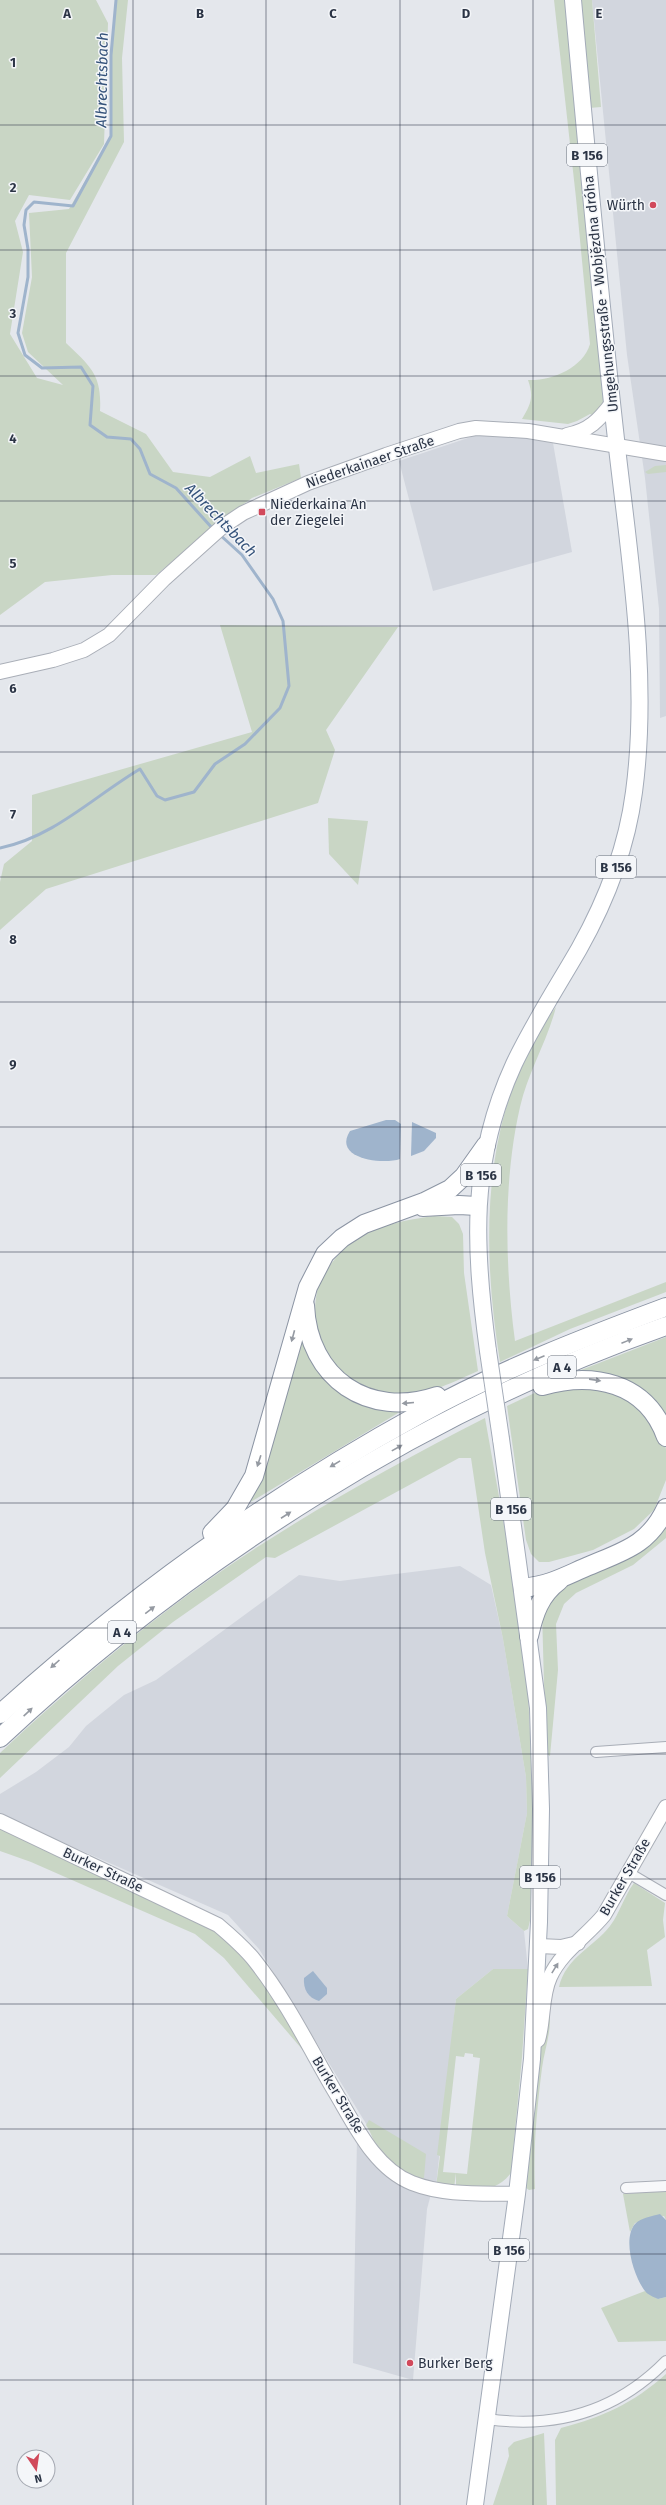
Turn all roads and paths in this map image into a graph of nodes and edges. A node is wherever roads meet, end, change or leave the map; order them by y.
1 (573, 0) edge
2 (612, 403) junction
3 (560, 436) junction
4 (616, 446) junction
5 (666, 454) edge
6 (0, 672) edge
7 (486, 1145) junction
8 (477, 1206) junction
9 (408, 1209) junction
10 (305, 1299) junction
11 (666, 1307) edge
12 (666, 1326) edge
13 (499, 1375) junction
14 (476, 1408) junction
15 (666, 1437) edge
16 (666, 1508) edge
17 (192, 1556) junction
18 (584, 1568) junction
19 (560, 1581) junction
20 (522, 1583) junction
21 (529, 1636) junction
22 (0, 1714) edge
23 (0, 1738) edge
24 (666, 1747) edge
25 (596, 1752) dead end
26 (666, 1807) edge
27 (0, 1821) edge
28 (627, 1872) junction
29 (666, 1895) edge
30 (578, 1942) junction
31 (539, 1946) junction
32 (532, 2059) junction
33 (666, 2186) edge
34 (626, 2188) dead end
35 (517, 2194) junction
36 (666, 2361) edge
37 (486, 2419) junction
38 (475, 2505) edge

1 - 2 main road, Umgehungsstraße - Wobjězdna dróha / B 156
2 - 3 street, Niederkainaer Straße
2 - 4 main road, Umgehungsstraße - Wobjězdna dróha / B 156
3 - 4 street, Niederkainaer Straße
3 - 6 street, Niederkainaer Straße
4 - 5 street, Niederkainaer Straße
4 - 7 main road, B 156
7 - 8 main road, B 156
7 - 9 highway
8 - 9 highway
8 - 20 main road, B 156, bridge
9 - 10 highway
13 -> 10 highway
10 -> 17 highway
11 -> 13 highway, A 4
14 -> 12 highway, A 4
13 -> 17 highway, A 4
14 -> 15 highway
23 -> 14 highway, A 4
16 - 18 highway
17 -> 22 highway, A 4
18 - 19 highway
18 - 20 highway
19 - 20 highway
19 - 21 highway
20 - 21 main road, B 156
21 - 31 main road, B 156
24 - 25 street
26 - 28 street, Burker Straße
27 - 35 street, Burker Straße
28 - 29 street
28 - 30 street, Burker Straße
30 - 31 street
32 -> 30 street, Burker Straße
31 - 32 main road, B 156
32 - 35 main road, B 156
33 - 34 street
35 - 37 main road, B 156
36 - 37 street
37 - 38 main road, B 156

